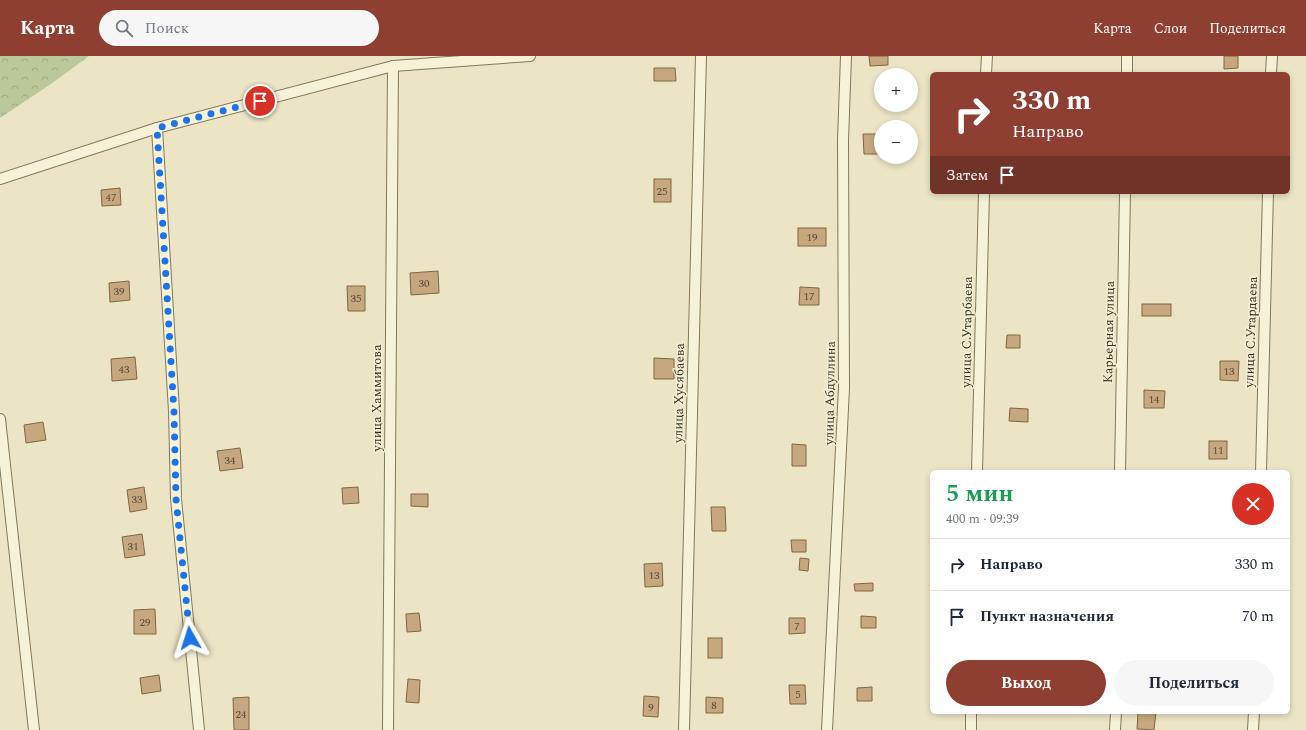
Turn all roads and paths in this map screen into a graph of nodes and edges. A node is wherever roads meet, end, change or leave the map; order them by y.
1 (530, 56) edge
2 (700, 56) edge
3 (846, 56) edge
4 (987, 56) edge
5 (1127, 56) edge
6 (1272, 56) edge
7 (393, 66) junction
8 (986, 72) edge
9 (1127, 72) edge
10 (1271, 72) edge
11 (157, 128) junction
12 (0, 179) edge
13 (984, 194) edge
14 (1125, 194) edge
15 (1268, 194) edge
16 (0, 419) edge
17 (977, 470) edge
18 (1120, 470) edge
19 (1260, 470) edge
20 (971, 714) edge
21 (1116, 714) edge
22 (1254, 714) edge
23 (34, 730) edge
24 (199, 730) edge
25 (388, 730) edge
26 (684, 730) edge
27 (828, 730) edge
28 (971, 730) edge
29 (1115, 730) edge
30 (1254, 730) edge

1 - 7 street
2 - 26 street, улица Хусябаева
3 - 27 street, улица Абдуллина
4 - 8 street
5 - 9 street
6 - 10 street
7 - 11 street
7 - 25 street, улица Хаммитова
11 - 12 street
11 - 24 street
13 - 17 street, улица С.Утарбаева
14 - 18 street, Карьерная улица
15 - 19 street, улица С.Утардаева
16 - 23 street
20 - 28 street
21 - 29 street
22 - 30 street

